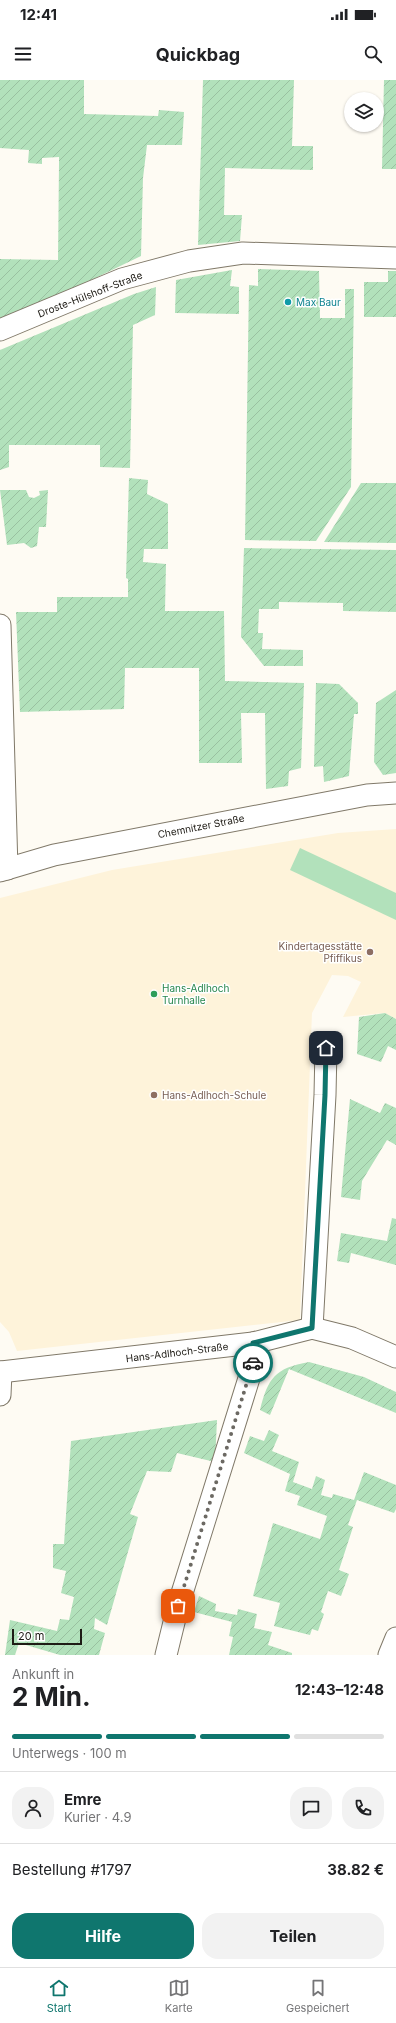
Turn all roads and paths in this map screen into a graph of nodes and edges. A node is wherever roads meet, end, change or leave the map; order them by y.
1 (396, 258) edge
2 (0, 330) edge
3 (0, 625) edge
4 (396, 793) edge
5 (4, 870) edge
6 (326, 1048) dead end
7 (312, 1328) junction
8 (253, 1343) junction
9 (396, 1358) edge
10 (1, 1372) edge
11 (0, 1395) edge
12 (396, 1638) edge
13 (166, 1655) edge
14 (389, 1655) edge

1 - 2 street, Droste-Hülshoff-Straße
3 - 5 street
4 - 5 street, Chemnitzer Straße
6 - 7 street
7 - 8 street, Hans-Adlhoch-Straße
7 - 9 street, Hans-Adlhoch-Straße
8 - 10 street, Hans-Adlhoch-Straße
8 - 13 street
10 - 11 street
12 - 14 street

